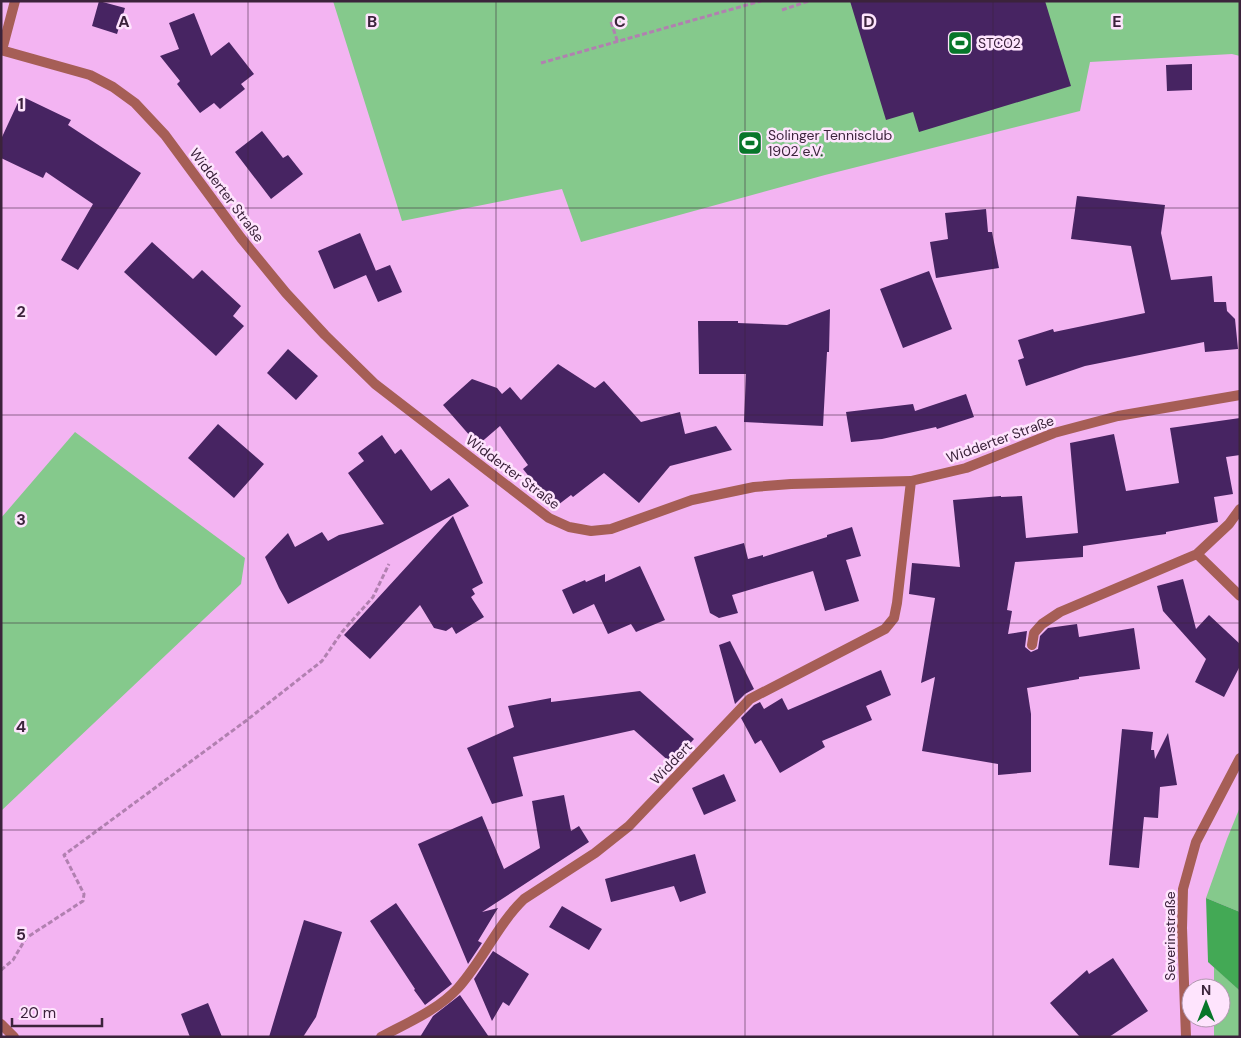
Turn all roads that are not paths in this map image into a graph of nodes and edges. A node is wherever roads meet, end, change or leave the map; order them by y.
1 (15, 1) edge
2 (2, 50) edge
3 (1240, 395) edge
4 (911, 481) junction
5 (1240, 509) edge
6 (1197, 554) junction
7 (1239, 593) edge
8 (1032, 645) dead end
9 (1240, 758) edge
10 (1, 1024) edge
11 (14, 1037) edge
12 (381, 1037) edge
13 (1186, 1037) edge

1 - 2 street, Widderter Straße
2 - 4 street, Widderter Straße
3 - 4 street, Widderter Straße
4 - 12 street, Widdert
5 - 6 street
6 - 7 street
6 - 8 street
9 - 13 street, Severinstraße
10 - 11 street

